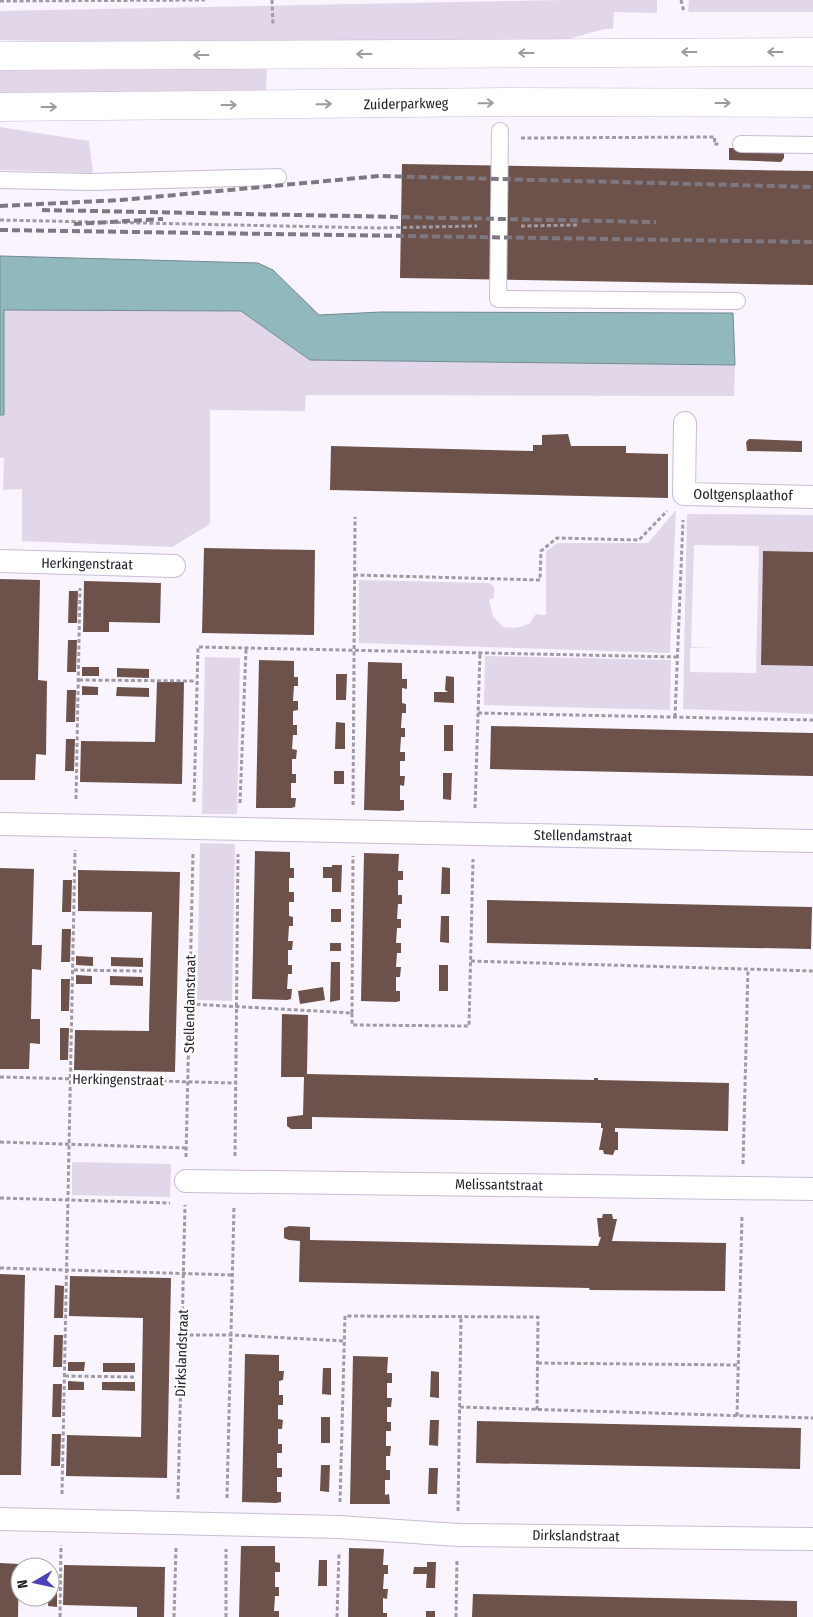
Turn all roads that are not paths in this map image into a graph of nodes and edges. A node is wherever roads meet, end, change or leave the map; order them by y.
1 (813, 52) edge
2 (0, 56) edge
3 (813, 103) edge
4 (0, 107) edge
5 (500, 135) road end
6 (741, 144) road end
7 (813, 145) edge
8 (278, 177) dead end
9 (0, 180) edge
10 (737, 301) dead end
11 (685, 423) dead end
12 (813, 497) edge
13 (0, 562) edge
14 (174, 566) dead end
15 (0, 824) edge
16 (813, 841) edge
17 (186, 1180) road end
18 (813, 1189) edge
19 (0, 1520) edge
20 (813, 1540) edge

1 -> 2 main road
4 -> 3 main road, Zuiderparkweg
5 - 10 street
6 - 7 street
8 - 9 street
11 - 12 street, Ooltgensplaathof
13 - 14 street, Herkingenstraat
15 - 16 street, Stellendamstraat
17 - 18 street, Melissantstraat
19 - 20 street, Dirkslandstraat

